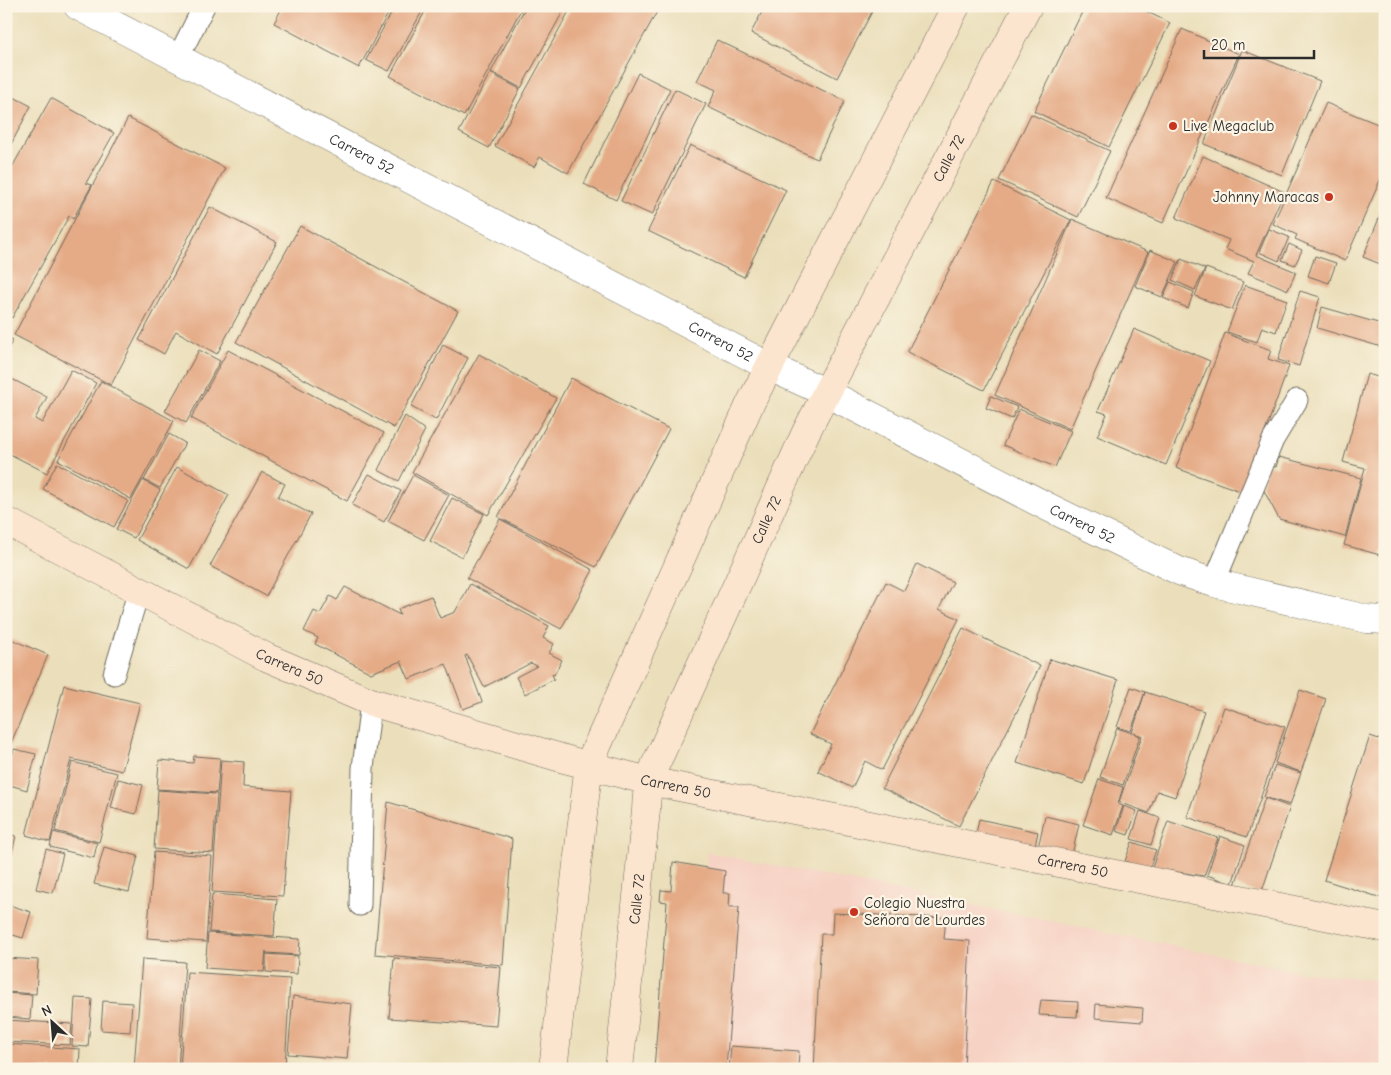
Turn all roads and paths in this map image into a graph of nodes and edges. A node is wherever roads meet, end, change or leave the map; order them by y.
1 (78, 6) edge
2 (204, 6) edge
3 (956, 6) edge
4 (1028, 6) edge
5 (178, 58) junction
6 (770, 367) junction
7 (827, 393) junction
8 (1297, 400) dead end
9 (6, 521) edge
10 (1214, 583) junction
11 (139, 590) junction
12 (1385, 620) edge
13 (114, 674) dead end
14 (371, 702) junction
15 (590, 766) junction
16 (649, 781) junction
17 (360, 906) dead end
18 (1385, 928) edge
19 (553, 1069) edge
20 (619, 1069) edge

1 - 5 street, Carrera 52
2 - 5 lane
3 - 6 main road
4 - 7 main road, Calle 72
5 - 6 street, Carrera 52
6 - 7 street, Carrera 52
6 - 15 main road
7 - 10 street, Carrera 52
7 - 16 main road, Calle 72
8 - 10 lane
9 - 11 main road, Carrera 50
10 - 12 street, Carrera 52
11 - 13 lane
11 - 14 main road, Carrera 50
14 - 15 main road, Carrera 50
14 - 17 lane
15 - 16 main road, Carrera 50
15 - 19 main road
16 - 18 main road, Carrera 50
16 - 20 main road, Calle 72

